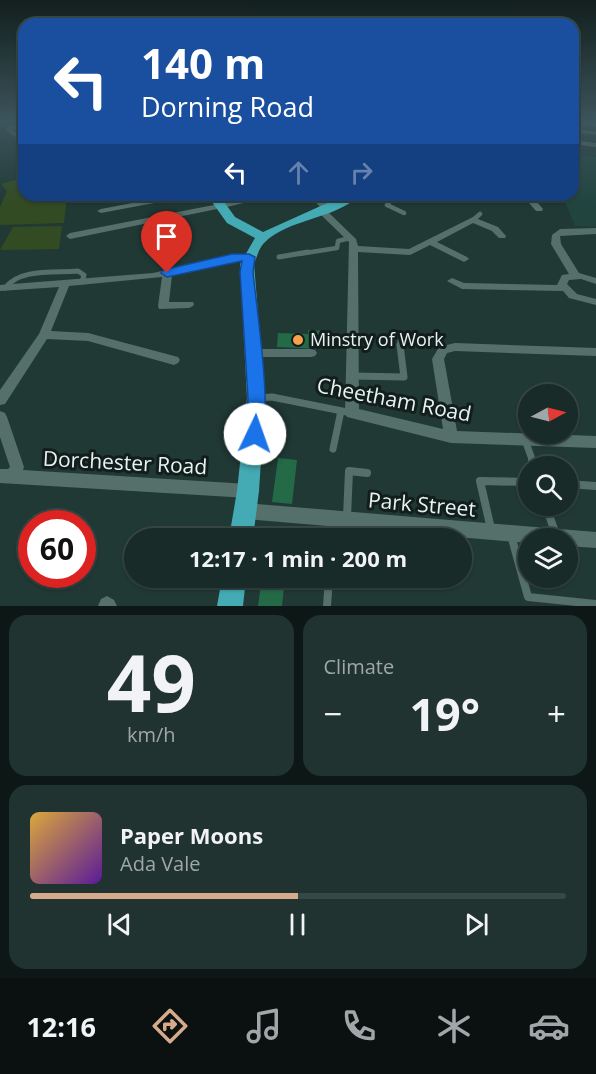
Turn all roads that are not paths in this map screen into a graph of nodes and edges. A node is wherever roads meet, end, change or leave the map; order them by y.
1 (154, 201) edge
2 (212, 201) edge
3 (217, 201) edge
4 (318, 201) edge
5 (342, 201) edge
6 (390, 201) edge
7 (532, 201) edge
8 (539, 209) dead end
9 (325, 210) junction
10 (101, 211) dead end
11 (404, 213) dead end
12 (231, 220) junction
13 (290, 222) junction
14 (596, 231) edge
15 (70, 236) dead end
16 (502, 236) dead end
17 (263, 237) junction
18 (430, 242) junction
19 (351, 243) junction
20 (249, 257) junction
21 (279, 257) dead end
22 (464, 259) dead end
23 (167, 273) junction
24 (576, 275) junction
25 (452, 281) dead end
26 (596, 281) edge
27 (82, 282) junction
28 (65, 283) junction
29 (2, 288) edge
30 (563, 288) junction
31 (595, 303) edge
32 (189, 304) dead end
33 (44, 335) junction
34 (400, 341) dead end
35 (596, 352) edge
36 (255, 353) junction
37 (311, 353) dead end
38 (174, 360) dead end
39 (352, 376) junction
40 (256, 398) junction
41 (0, 400) edge
42 (346, 412) junction
43 (0, 417) edge
44 (451, 437) junction
45 (518, 439) edge
46 (578, 441) edge
47 (596, 442) edge
48 (333, 449) dead end
49 (367, 473) dead end
50 (6, 477) edge
51 (518, 482) edge
52 (578, 485) edge
53 (596, 486) edge
54 (247, 501) junction
55 (339, 518) junction
56 (242, 528) edge
57 (334, 528) edge
58 (491, 532) junction
59 (510, 533) junction
60 (518, 534) edge
61 (578, 539) edge
62 (596, 540) edge
63 (233, 588) edge
64 (328, 588) edge
65 (596, 604) edge
66 (230, 606) edge
67 (327, 606) edge

1 - 10 street
2 - 15 street
3 - 12 main road
4 - 9 street
5 - 9 main road
6 - 11 lane
7 - 8 street
9 - 13 main road
9 - 19 street
12 - 13 main road
12 - 17 main road
13 - 17 main road
14 - 24 street
16 - 18 street
17 - 20 main road
18 - 19 street
18 - 22 street
19 - 21 lane
19 - 39 street
20 - 23 street
20 - 36 main road
23 - 27 street
23 - 32 street
24 - 26 street
24 - 30 street
25 - 30 street
27 - 28 street
27 - 29 lane
28 - 29 street
28 - 33 street
30 - 31 street
33 - 38 street
33 - 41 street
34 - 39 lane
35 - 44 street
36 - 37 street
36 - 40 main road
39 - 42 street
40 - 42 lane, Cheetham Road
40 - 54 main road
42 - 44 street, Cheetham Road
42 - 48 lane
43 - 50 street
44 - 45 street, Cheetham Road
46 - 47 street, Cheetham Road
49 - 55 lane
50 - 54 street, Dorchester Road
51 - 58 lane
52 - 53 lane
54 - 55 street, Park Street
54 - 56 main road
55 - 57 lane
55 - 58 street, Park Street
58 - 59 street, Park Street
59 - 60 street, Park Street
59 - 65 lane
61 - 62 street, Park Street
63 - 66 main road
64 - 67 lane

